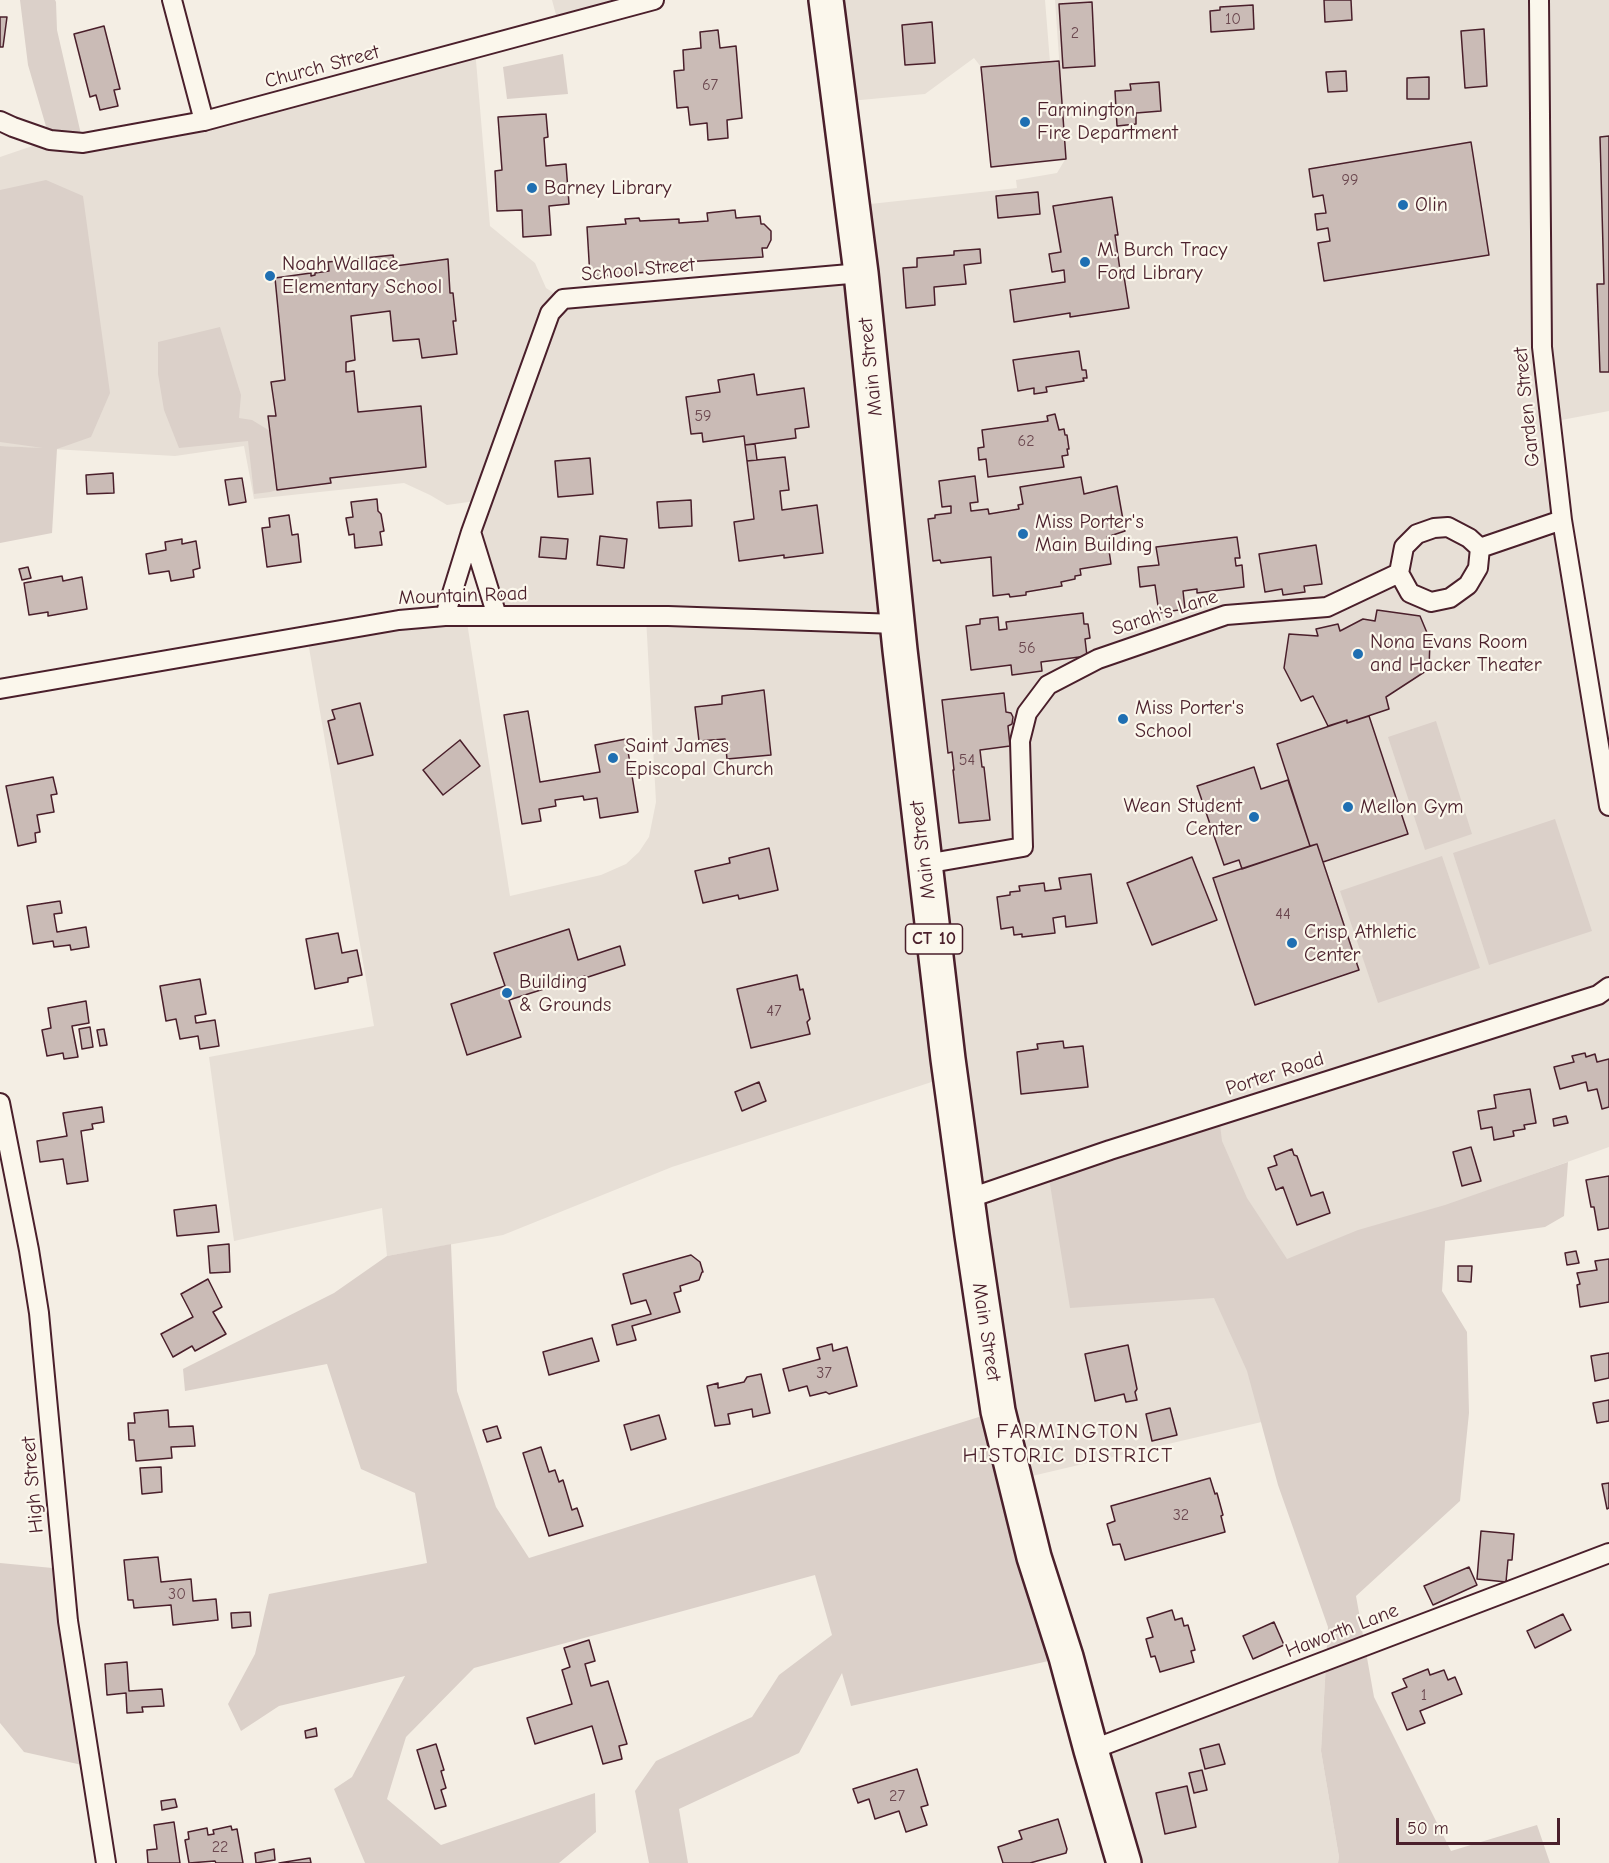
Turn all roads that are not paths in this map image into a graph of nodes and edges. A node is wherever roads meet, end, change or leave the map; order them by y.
1 (172, 0) edge
2 (654, 0) edge
3 (826, 0) edge
4 (1539, 0) edge
5 (0, 121) edge
6 (204, 122) junction
7 (861, 273) junction
8 (1562, 520) junction
9 (471, 532) junction
10 (1480, 548) junction
11 (1399, 573) junction
12 (445, 616) junction
13 (497, 616) junction
14 (897, 624) junction
15 (0, 689) edge
16 (1609, 806) edge
17 (924, 864) junction
18 (1605, 994) edge
19 (0, 1104) edge
20 (967, 1199) junction
21 (1609, 1553) edge
22 (1091, 1750) junction
23 (106, 1863) edge
24 (1124, 1863) edge

1 - 6 street
2 - 6 street, Church Street
3 - 7 highway, Main Street / CT 10
4 - 8 street, Garden Street
5 - 6 street, Church Street
7 - 9 street, School Street
7 - 14 highway, Main Street / CT 10
8 - 10 street
8 - 16 street, Garden Street
9 - 12 street, School Street
9 - 13 street
10 - 11 street
10 - 11 street
11 - 17 street, Sarah's Lane
12 - 13 street, Mountain Road
12 - 15 street, Mountain Road
13 - 14 street, Mountain Road
14 - 17 highway, Main Street / CT 10
17 - 20 highway, Main Street / CT 10
18 - 20 street, Porter Road
19 - 23 street, High Street
20 - 22 highway, Main Street / CT 10
21 - 22 street, Haworth Lane
22 - 24 highway, Main Street / CT 10

